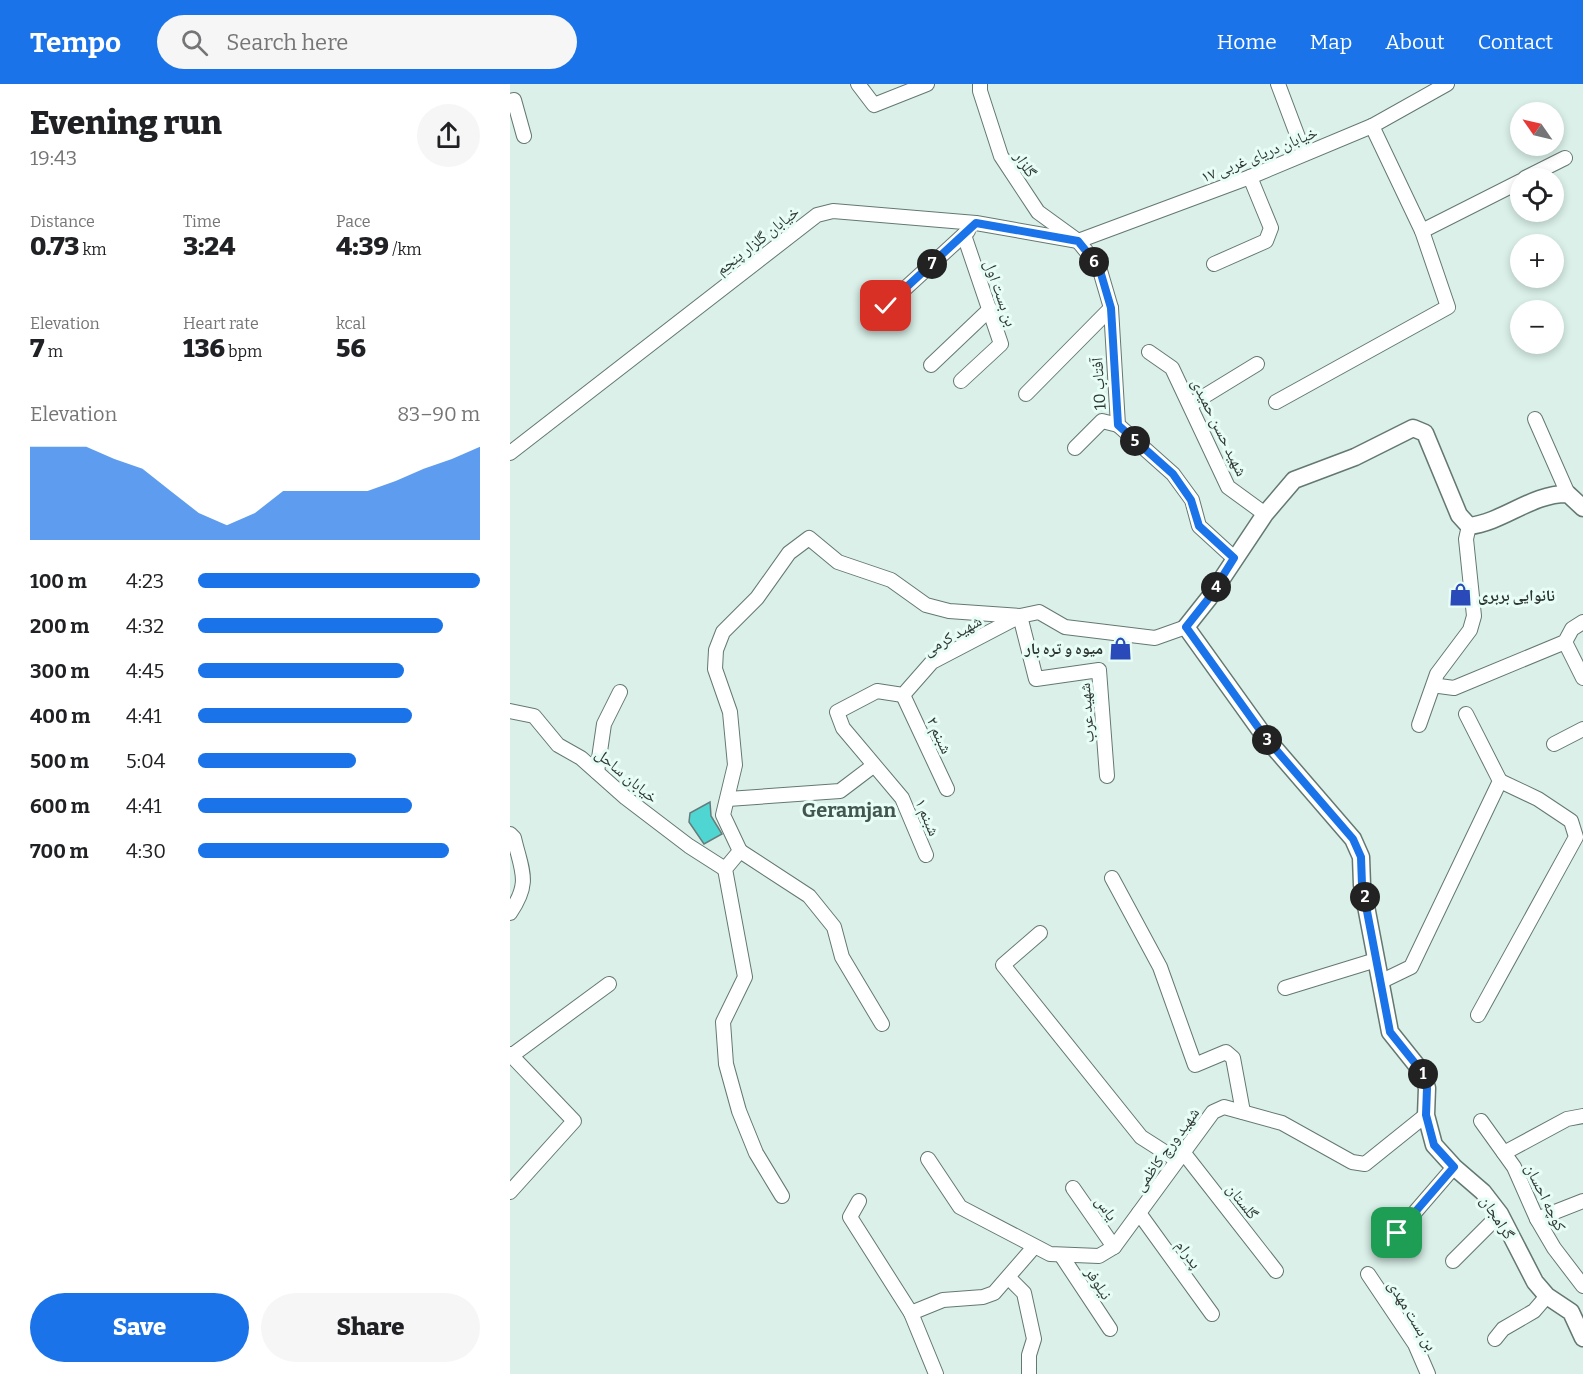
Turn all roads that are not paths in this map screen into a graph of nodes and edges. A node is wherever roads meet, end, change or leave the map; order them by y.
1 (858, 84) edge
2 (927, 84) edge
3 (980, 84) edge
4 (1278, 84) edge
5 (1447, 84) edge
6 (510, 101) edge
7 (1372, 126) junction
8 (524, 136) dead end
9 (1304, 153) junction
10 (1565, 158) dead end
11 (1545, 168) edge
12 (1250, 177) junction
13 (1510, 187) edge
14 (976, 223) junction
15 (1422, 231) junction
16 (964, 235) junction
17 (1078, 241) junction
18 (1214, 264) dead end
19 (886, 306) dead end
20 (1111, 308) junction
21 (990, 309) junction
22 (1149, 352) dead end
23 (1257, 364) dead end
24 (931, 365) dead end
25 (961, 381) dead end
26 (1026, 394) dead end
27 (1276, 402) dead end
28 (1190, 405) junction
29 (1535, 419) dead end
30 (1118, 425) junction
31 (1075, 448) dead end
32 (510, 453) edge
33 (1568, 494) junction
34 (1583, 508) edge
35 (1265, 514) junction
36 (1469, 526) junction
37 (1234, 558) junction
38 (1020, 616) junction
39 (1583, 622) edge
40 (1186, 627) junction
41 (1565, 642) junction
42 (1583, 678) edge
43 (1435, 683) junction
44 (620, 692) dead end
45 (903, 695) junction
46 (510, 711) edge
47 (1466, 714) dead end
48 (1419, 725) dead end
49 (1583, 729) edge
50 (1554, 744) dead end
51 (873, 766) junction
52 (597, 772) junction
53 (1107, 776) dead end
54 (1500, 782) junction
55 (947, 789) dead end
56 (728, 798) junction
57 (510, 834) edge
58 (740, 851) junction
59 (926, 855) dead end
60 (725, 869) junction
61 (1112, 878) dead end
62 (510, 913) edge
63 (1040, 933) dead end
64 (1376, 960) junction
65 (1380, 982) junction
66 (609, 984) dead end
67 (1285, 988) dead end
68 (1478, 1015) dead end
69 (882, 1024) dead end
70 (511, 1055) edge
71 (1243, 1112) junction
72 (1426, 1115) junction
73 (1583, 1116) edge
74 (1481, 1121) dead end
75 (1504, 1153) junction
76 (1180, 1156) junction
77 (928, 1159) dead end
78 (1454, 1167) junction
79 (1073, 1188) dead end
80 (510, 1192) edge
81 (782, 1196) dead end
82 (1583, 1200) edge
83 (859, 1201) dead end
84 (1139, 1213) junction
85 (1500, 1214) junction
86 (1537, 1219) junction
87 (1397, 1233) dead end
88 (1035, 1247) junction
89 (1114, 1247) junction
90 (1061, 1255) junction
91 (1453, 1261) dead end
92 (1276, 1271) dead end
93 (1368, 1274) dead end
94 (1009, 1278) junction
95 (1583, 1286) edge
96 (1547, 1296) junction
97 (910, 1313) junction
98 (1212, 1314) dead end
99 (1110, 1329) dead end
100 (1583, 1338) edge
101 (1495, 1340) dead end
102 (936, 1374) edge
103 (1029, 1374) edge
104 (1428, 1374) edge

1 - 2 street
3 - 17 street, گلزار
4 - 9 street
5 - 7 street, خیابان دریای غربی ۱۷
6 - 8 street
7 - 9 street, خیابان دریای غربی ۱۷
7 - 15 street
9 - 12 street, خیابان دریای غربی ۱۷
10 - 11 street
12 - 17 street, خیابان دریای غربی ۱۷
12 - 18 street
13 - 15 street
14 - 16 street
14 - 17 street, خیابان گلزار پنجم
14 - 32 street, خیابان گلزار پنجم
15 - 27 street
16 - 19 street
16 - 21 street, بن بست اول
17 - 20 street, آفتاب 10
20 - 26 street
20 - 30 street, آفتاب 10
21 - 24 street
21 - 25 street, بن بست اول
22 - 28 street, شهید حسن حمیدی
23 - 28 street
28 - 35 street, شهید حسن حمیدی
29 - 33 street
30 - 31 street
30 - 37 street, آفتاب 10
33 - 34 street
33 - 36 street
35 - 36 street
35 - 37 street
36 - 43 street
37 - 40 street
38 - 40 street
38 - 45 street, شهید کرمی
38 - 53 street, شهید عرب
38 - 56 street
39 - 41 street
40 - 64 street, گرامجان
41 - 42 street
41 - 43 street
43 - 48 street
44 - 52 street
45 - 51 street
45 - 55 street, شبنم ۲
46 - 52 street, خیابان ساحل
47 - 54 street
49 - 50 street
51 - 56 street
51 - 59 street, شبنم ۱
52 - 60 street, خیابان ساحل
54 - 65 street
54 - 68 street
56 - 58 street
57 - 62 street
58 - 60 street
58 - 69 street
60 - 81 street
61 - 71 street
63 - 76 street, گلستان
64 - 65 street, گرامجان
64 - 67 street
65 - 72 street, گرامجان
66 - 70 street
70 - 80 street
71 - 72 street, شهید ورچ کاظمی
71 - 76 street, شهید ورچ کاظمی
72 - 78 street, گرامجان
73 - 75 street
74 - 75 street, کوچه احسان
75 - 86 street, کوچه احسان
76 - 84 street, شهید ورچ کاظمی
76 - 92 street, گلستان
77 - 88 street
78 - 85 street, گرامجان
78 - 87 street
79 - 89 street, یاس
82 - 86 street
83 - 97 street
84 - 89 street, شهید ورچ کاظمی
84 - 98 street, پدرام
85 - 91 street
85 - 96 street, گرامجان
86 - 95 street, کوچه احسان
88 - 90 street
88 - 94 street
89 - 90 street
90 - 99 street, نیلوفر
93 - 104 street, بن بست مهدی
94 - 97 street
94 - 103 street
96 - 100 street, گرامجان
96 - 101 street
97 - 102 street

